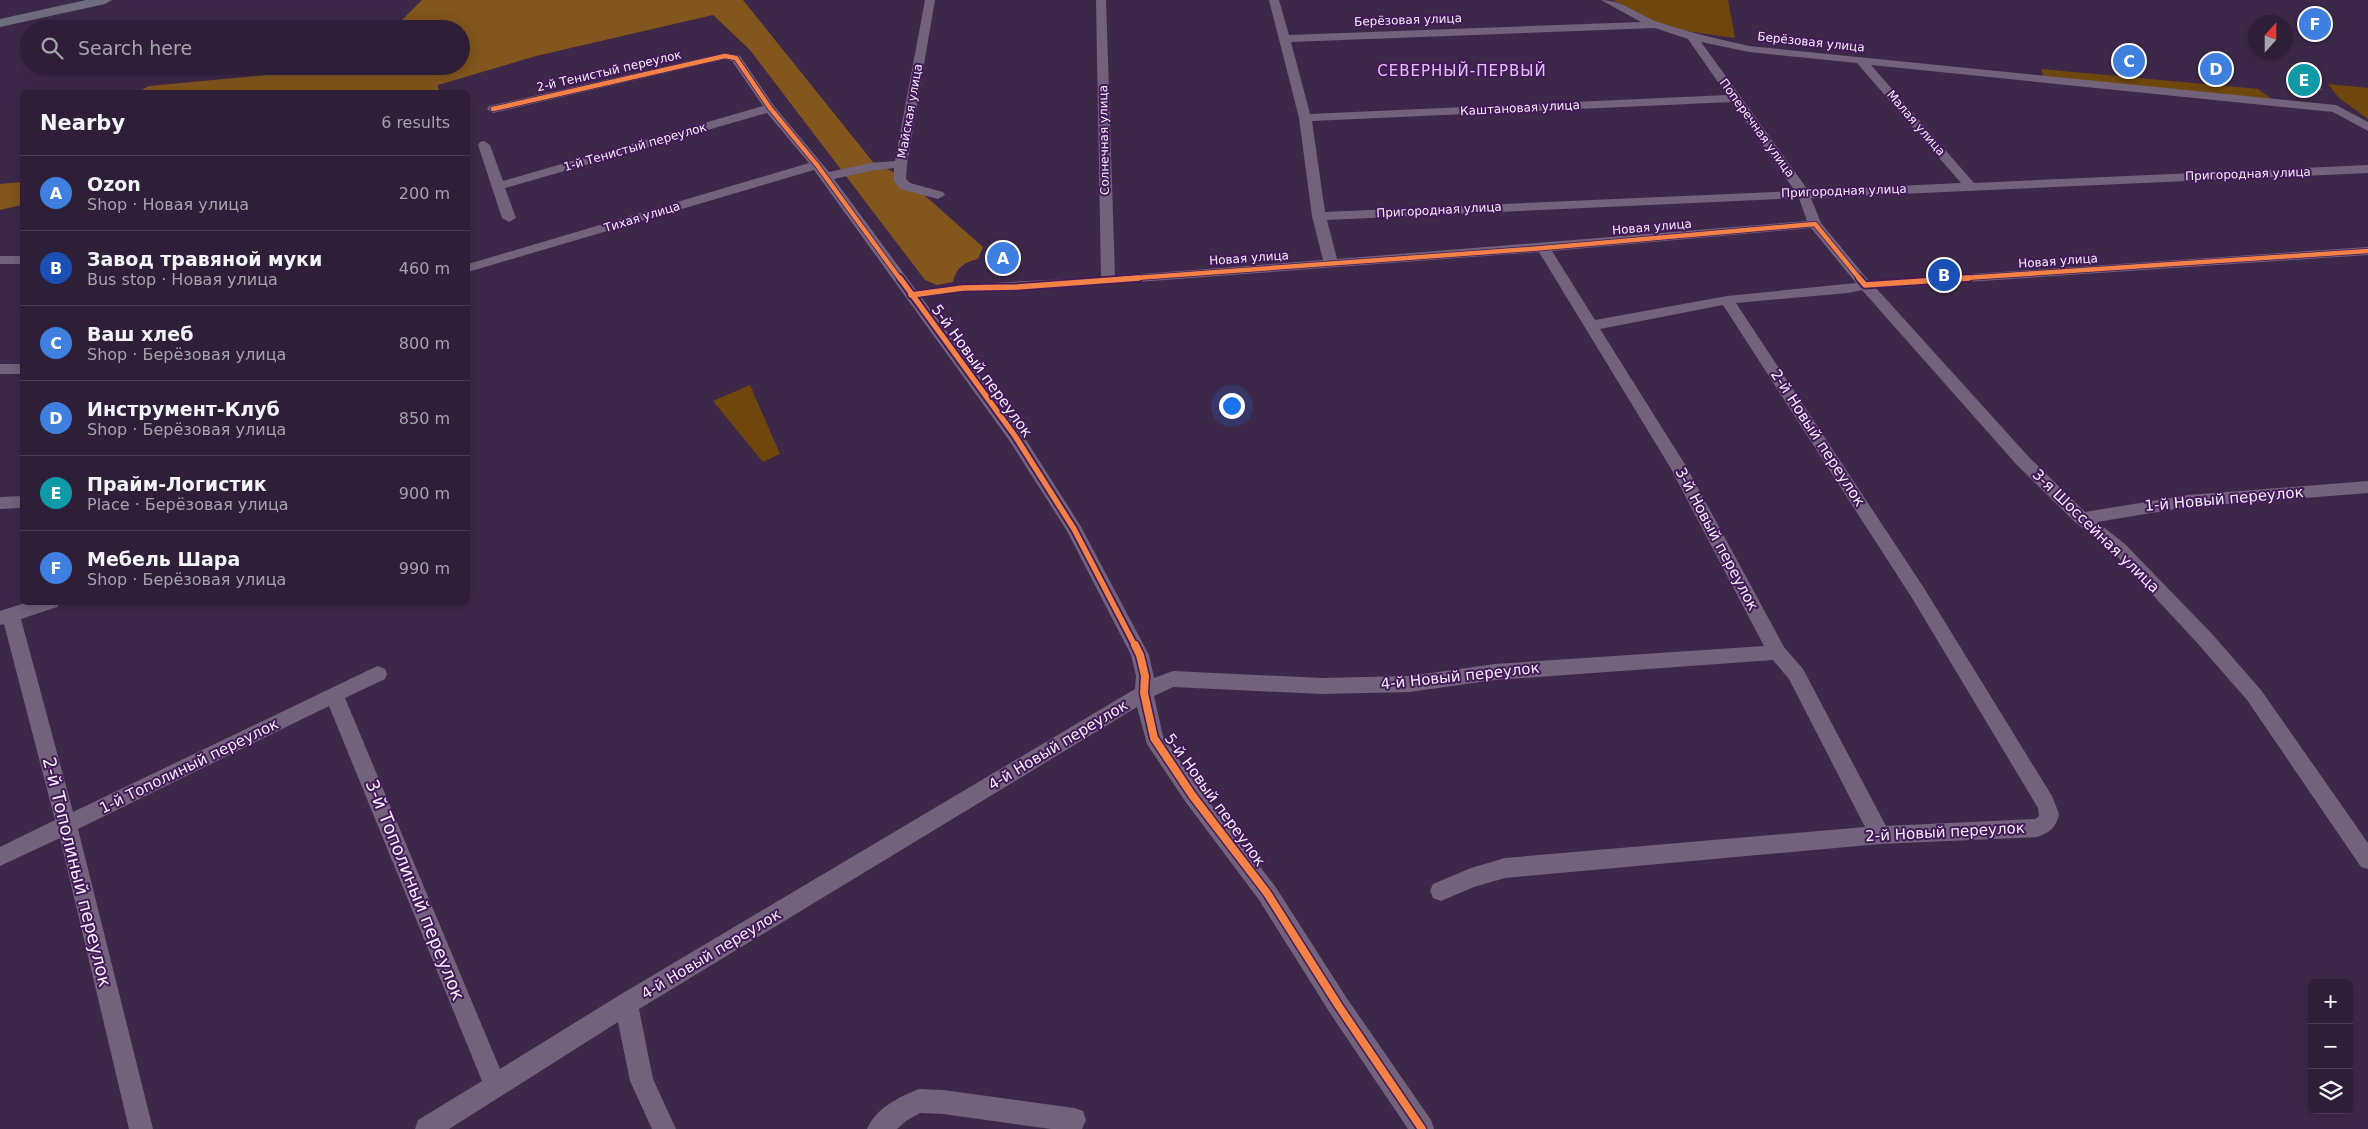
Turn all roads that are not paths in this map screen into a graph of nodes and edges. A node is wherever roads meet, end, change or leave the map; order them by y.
1 (78, 0) edge
2 (105, 0) edge
3 (930, 0) edge
4 (1101, 0) edge
5 (1274, 0) edge
6 (1606, 0) edge
7 (0, 17) edge
8 (0, 23) edge
9 (1656, 25) junction
10 (1692, 37) junction
11 (1284, 39) junction
12 (732, 56) joint
13 (1861, 61) junction
14 (1735, 98) junction
15 (770, 108) junction
16 (493, 109) dead end
17 (1305, 118) junction
18 (2368, 127) edge
19 (484, 145) dead end
20 (901, 164) junction
21 (2368, 169) edge
22 (821, 171) junction
23 (499, 186) junction
24 (1970, 186) junction
25 (1803, 193) junction
26 (938, 196) dead end
27 (1319, 216) junction
28 (510, 218) dead end
29 (1815, 224) junction
30 (1542, 248) junction
31 (2368, 251) edge
32 (0, 260) edge
33 (20, 260) edge
34 (1331, 263) junction
35 (470, 267) edge
36 (1108, 280) junction
37 (1865, 285) junction
38 (911, 295) junction
39 (1727, 300) junction
40 (1590, 326) junction
41 (0, 369) edge
42 (20, 369) edge
43 (2368, 487) edge
44 (20, 502) edge
45 (0, 503) edge
46 (2082, 519) junction
47 (43, 605) edge
48 (6, 618) edge
49 (1777, 652) junction
50 (378, 674) dead end
51 (1144, 693) junction
52 (334, 694) junction
53 (67, 826) junction
54 (1880, 835) junction
55 (0, 857) edge
56 (2368, 860) edge
57 (1441, 891) dead end
58 (626, 1004) junction
59 (495, 1085) junction
60 (1074, 1120) dead end
61 (664, 1128) edge
62 (141, 1129) edge
63 (427, 1129) edge
64 (879, 1129) edge
65 (1422, 1129) edge

1 - 7 main road
2 - 8 main road
3 - 20 street, Майская улица
4 - 36 street, Солнечная улица
5 - 11 street
6 - 9 street
9 - 10 street, Берёзовая улица
9 - 11 street, Берёзовая улица
10 - 13 street, Берёзовая улица
10 - 14 street, Поперечная улица
11 - 17 street
12 - 15 street, 5-й Новый переулок
12 - 16 street, 2-й Тенистый переулок
13 - 18 street, Берёзовая улица
13 - 24 street, Малая улица
14 - 17 street, Каштановая улица
14 - 25 street, Поперечная улица
15 - 22 street, 5-й Новый переулок
15 - 23 street, 1-й Тенистый переулок
17 - 27 street
19 - 23 street
20 - 22 street, Тихая улица
20 - 26 street, Майская улица
21 - 24 street, Пригородная улица
22 - 35 street, Тихая улица
22 - 38 street, 5-й Новый переулок
23 - 28 street
24 - 25 street, Пригородная улица
25 - 27 street, Пригородная улица
25 - 29 street, Поперечная улица
27 - 34 street
29 - 30 street, Новая улица
29 - 37 street
30 - 34 street, Новая улица
30 - 40 street, 3-й Новый переулок
31 - 37 street, Новая улица
32 - 33 street
34 - 36 street, Новая улица
36 - 38 street, Новая улица
37 - 39 street, Новая улица
37 - 46 street, 3-я Шоссейная улица
38 - 51 street, 5-й Новый переулок
39 - 40 street, Новая улица
39 - 54 street, 2-й Новый переулок
40 - 49 street, 3-й Новый переулок
41 - 42 street
43 - 46 street, 1-й Новый переулок
44 - 45 street
46 - 56 street, 3-я Шоссейная улица
47 - 48 street
48 - 53 street, 2-й Тополиный переулок
49 - 51 street, 4-й Новый переулок
49 - 54 street, 3-й Новый переулок
50 - 52 street, 1-й Тополиный переулок
51 - 58 street, 4-й Новый переулок
51 - 65 street, 5-й Новый переулок
52 - 53 street, 1-й Тополиный переулок
52 - 59 street, 3-й Тополиный переулок
53 - 55 street, 1-й Тополиный переулок
53 - 62 street, 2-й Тополиный переулок
54 - 57 street, 2-й Новый переулок
58 - 59 street, 4-й Новый переулок
58 - 61 street
59 - 63 street, 4-й Новый переулок
60 - 64 street

